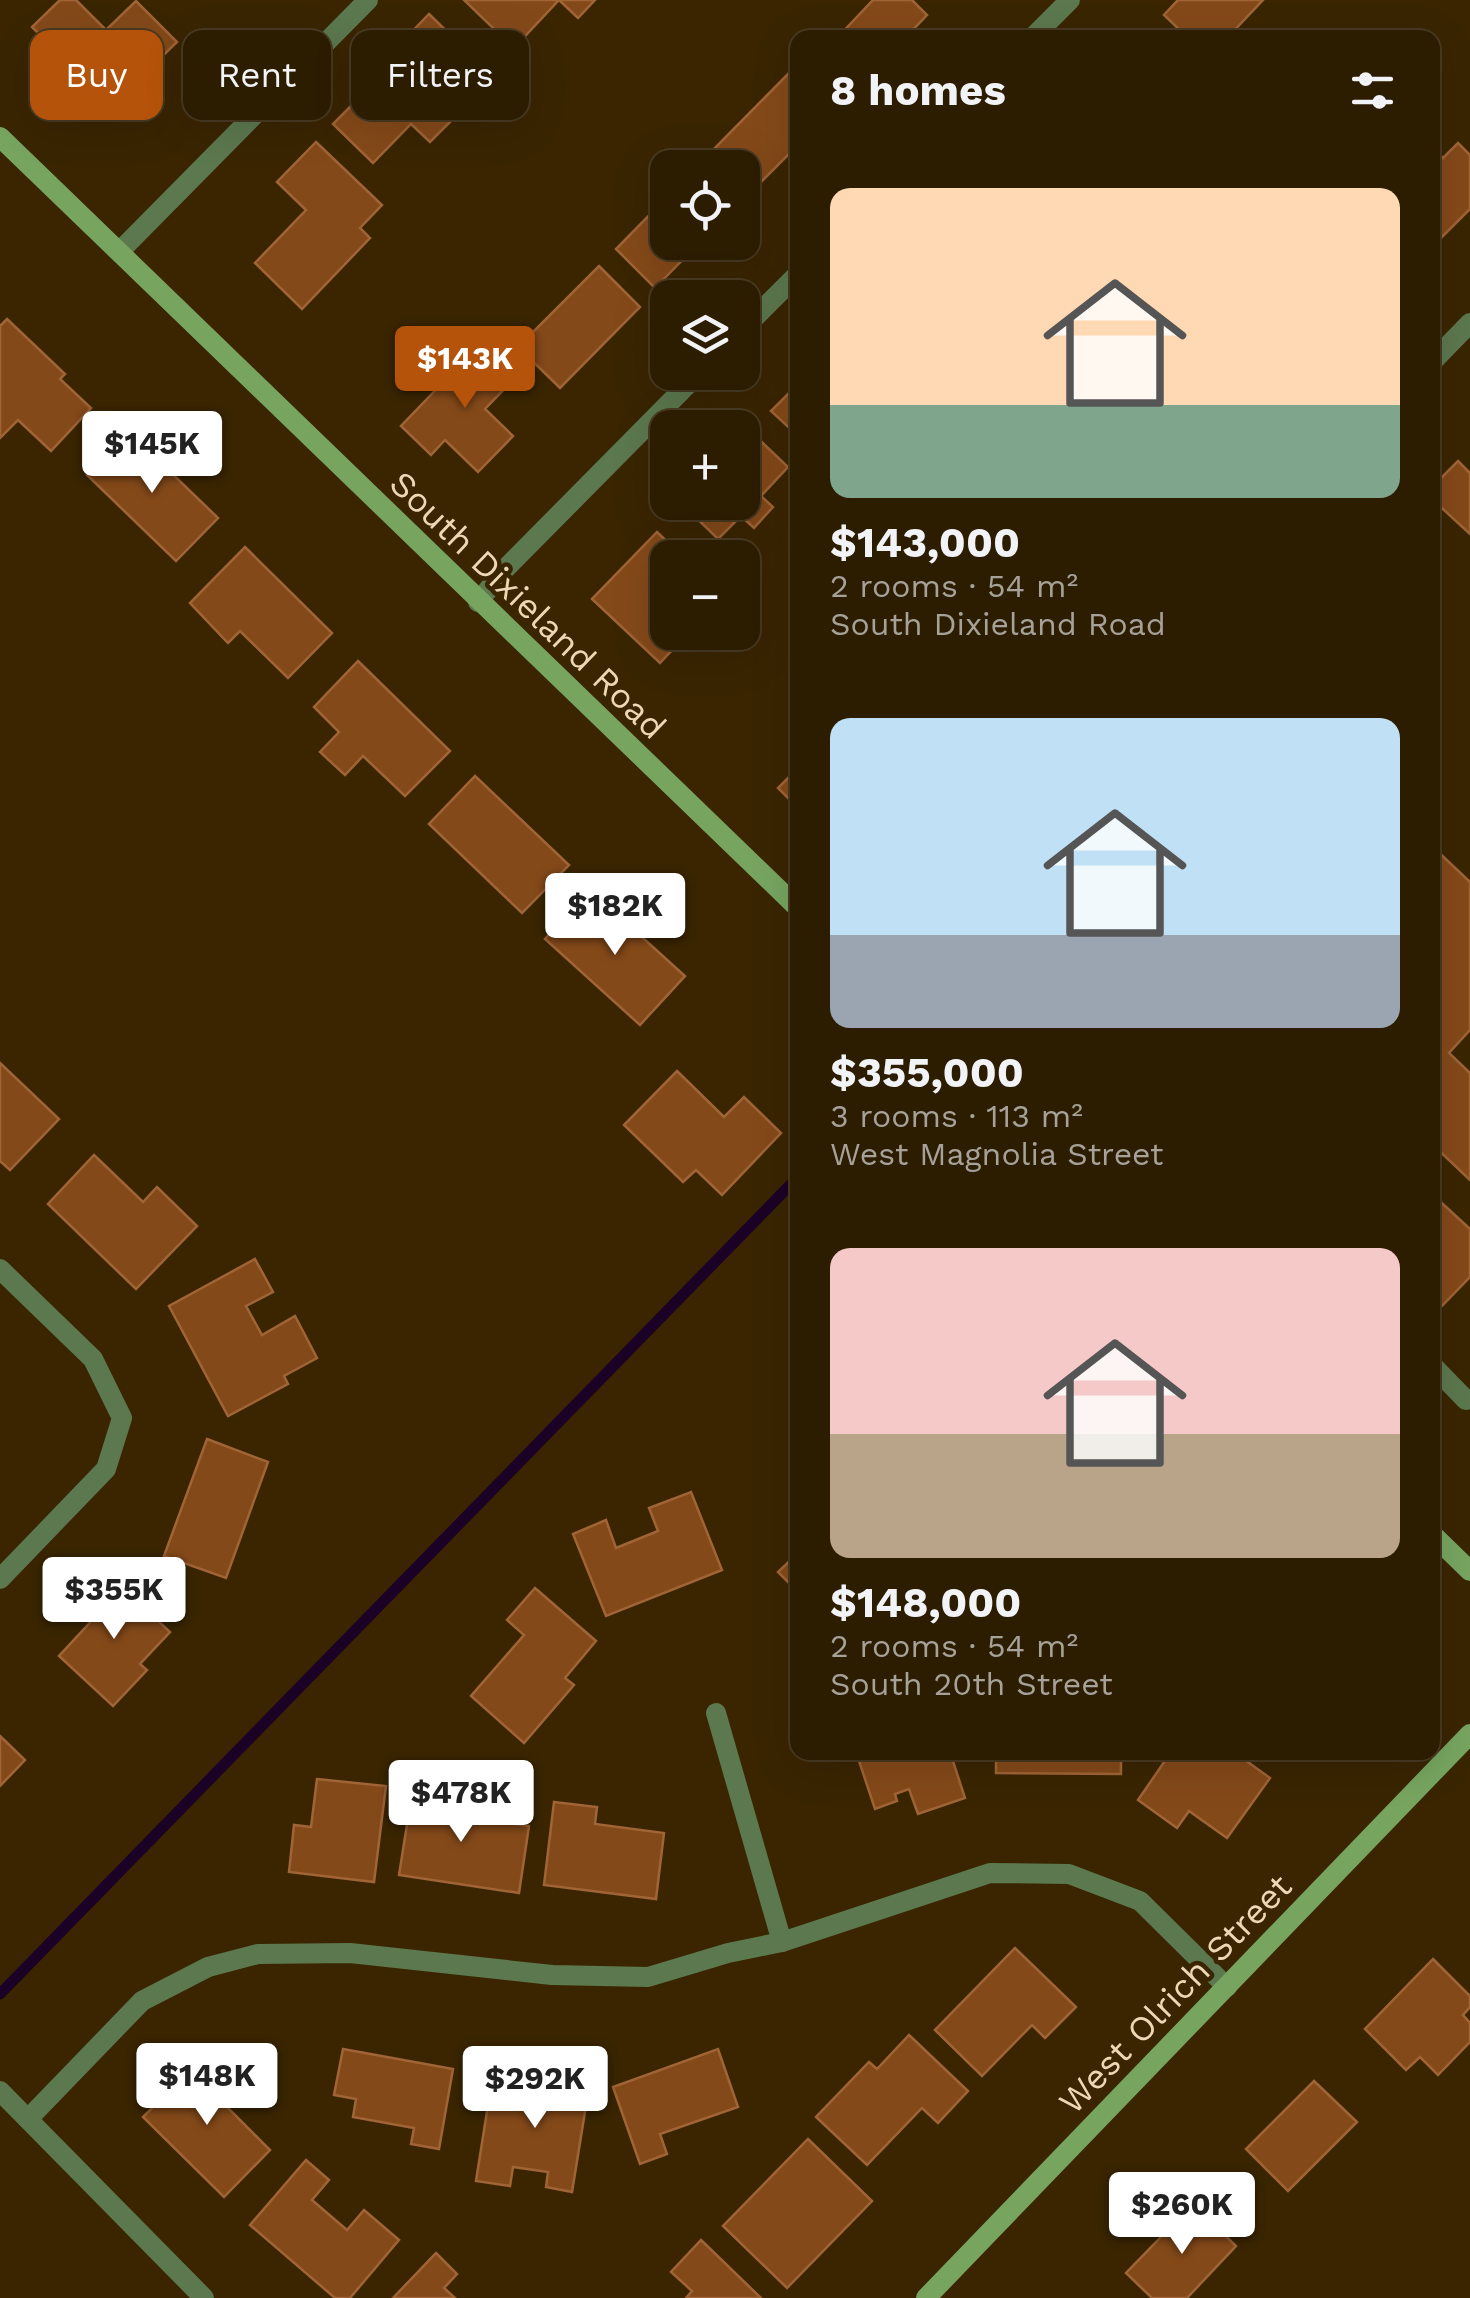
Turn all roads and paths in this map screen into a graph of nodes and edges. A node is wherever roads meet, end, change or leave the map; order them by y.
1 (368, 0) edge
2 (1070, 0) edge
3 (1040, 30) edge
4 (0, 138) edge
5 (120, 251) junction
6 (790, 282) edge
7 (760, 312) edge
8 (1470, 323) edge
9 (1440, 354) edge
10 (682, 390) edge
11 (478, 602) junction
12 (790, 900) edge
13 (0, 1269) edge
14 (1440, 1372) edge
15 (1469, 1400) edge
16 (1440, 1542) edge
17 (1470, 1571) edge
18 (0, 1580) edge
19 (716, 1713) dead end
20 (1470, 1734) edge
21 (782, 1942) junction
22 (1227, 1987) junction
23 (0, 2091) edge
24 (28, 2119) junction
25 (204, 2298) edge
26 (926, 2298) edge

1 - 5 street
2 - 3 street
4 - 5 main road, South Dixieland Road
5 - 11 main road, South Dixieland Road
6 - 7 street
8 - 9 street
10 - 11 street
11 - 12 main road, South Dixieland Road
13 - 18 street
14 - 15 street
16 - 17 main road
19 - 21 street
20 - 22 main road, West Olrich Street
21 - 22 street
21 - 24 street
22 - 26 main road, West Olrich Street
23 - 24 street
24 - 25 street

